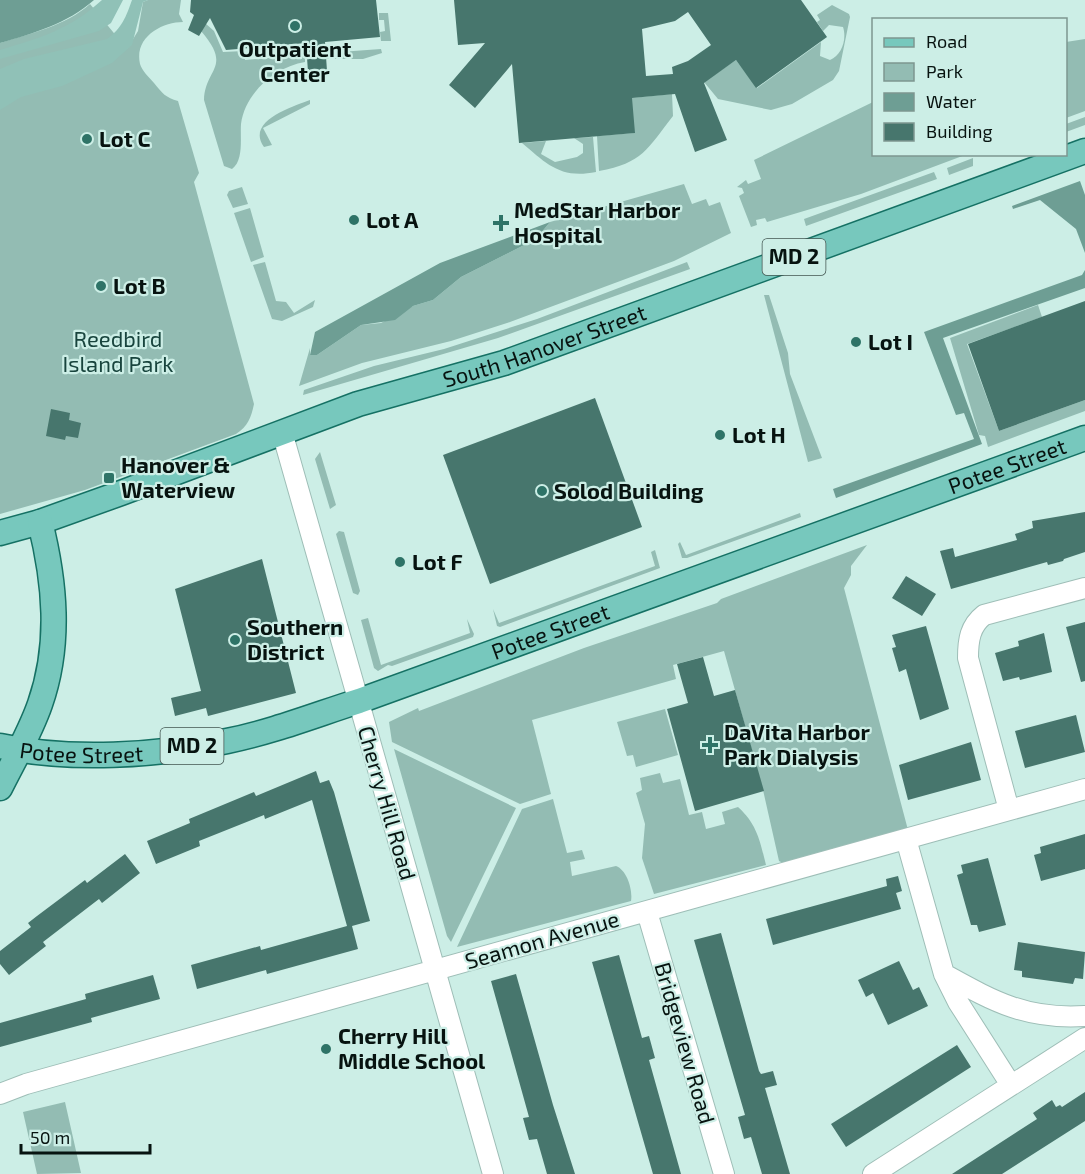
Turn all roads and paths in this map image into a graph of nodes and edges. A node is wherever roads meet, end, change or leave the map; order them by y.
1 (1085, 151) edge
2 (282, 432) junction
3 (1085, 438) edge
4 (40, 522) junction
5 (0, 533) edge
6 (1085, 588) edge
7 (359, 701) junction
8 (9, 748) edge
9 (0, 788) edge
10 (1085, 789) edge
11 (1008, 810) junction
12 (906, 839) junction
13 (647, 912) junction
14 (434, 970) junction
15 (944, 974) junction
16 (1085, 1016) edge
17 (1085, 1038) edge
18 (1011, 1085) junction
19 (0, 1094) edge
20 (493, 1174) edge
21 (724, 1174) edge
22 (873, 1174) edge

1 - 2 main road, South Hanover Street / MD 2
2 - 4 main road, South Hanover Street / MD 2
2 - 7 street, Cherry Hill Road
3 - 7 main road, Potee Street / MD 2
4 - 5 main road, South Hanover Street / MD 2
4 - 8 main road
6 - 11 street
7 - 8 main road, Potee Street / MD 2
7 - 14 street, Cherry Hill Road
8 - 9 main road
10 - 11 street, Seamon Avenue
11 - 12 street, Seamon Avenue
12 - 13 street, Seamon Avenue
12 - 15 street
13 - 14 street, Seamon Avenue
13 - 21 street, Bridgeview Road
14 - 19 street, Seamon Avenue
14 - 20 street, Cherry Hill Road
15 - 16 street
15 - 18 street
17 - 18 street
18 - 22 street

